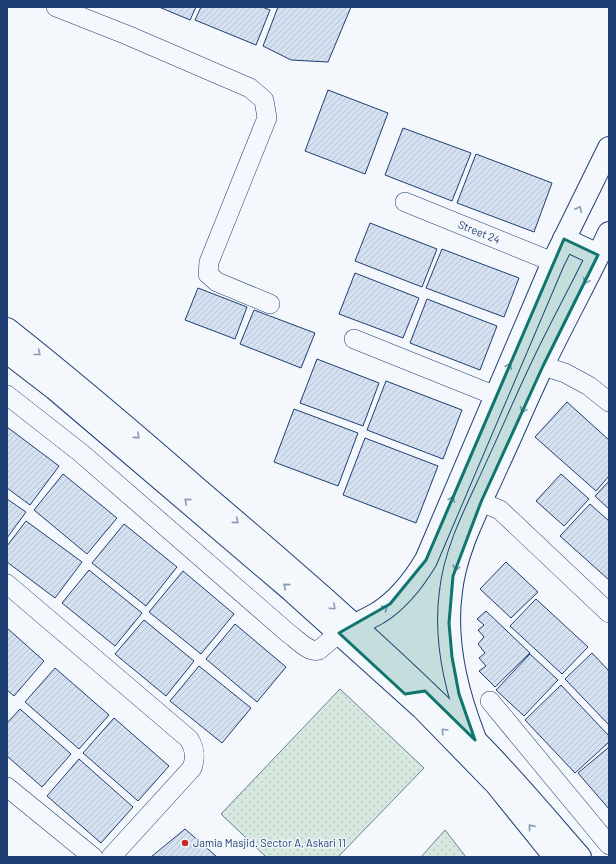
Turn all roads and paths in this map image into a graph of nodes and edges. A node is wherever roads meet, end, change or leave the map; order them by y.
1 (56, 7) edge
2 (609, 148) edge
3 (405, 202) dead end
4 (609, 233) edge
5 (564, 239) junction
6 (598, 255) junction
7 (553, 262) junction
8 (270, 304) dead end
9 (7, 329) edge
10 (354, 340) dead end
11 (7, 352) edge
12 (543, 366) junction
13 (7, 395) edge
14 (496, 396) junction
15 (609, 402) edge
16 (481, 502) junction
17 (441, 525) junction
18 (466, 535) junction
19 (7, 584) edge
20 (609, 613) edge
21 (346, 629) junction
22 (456, 679) junction
23 (415, 692) junction
24 (490, 701) dead end
25 (475, 740) junction
26 (7, 788) edge
27 (609, 845) edge
28 (93, 857) edge
29 (111, 857) edge
30 (555, 857) edge
31 (580, 857) edge

1 - 8 street
5 -> 2 street
3 - 7 street, Street 24
4 - 6 street
5 - 6 street
5 - 7 street
6 -> 12 street
14 -> 7 street
9 -> 21 street
10 - 14 street
21 -> 11 street
12 - 15 street
12 -> 16 street
13 - 21 street
17 -> 14 street
16 - 18 street
16 - 20 street
17 - 18 street
21 -> 17 street
18 -> 22 street
19 - 29 street
21 - 23 street
22 - 23 street
22 - 25 street
23 - 25 street
30 -> 23 street
24 - 27 street
25 - 31 street
26 - 28 street

